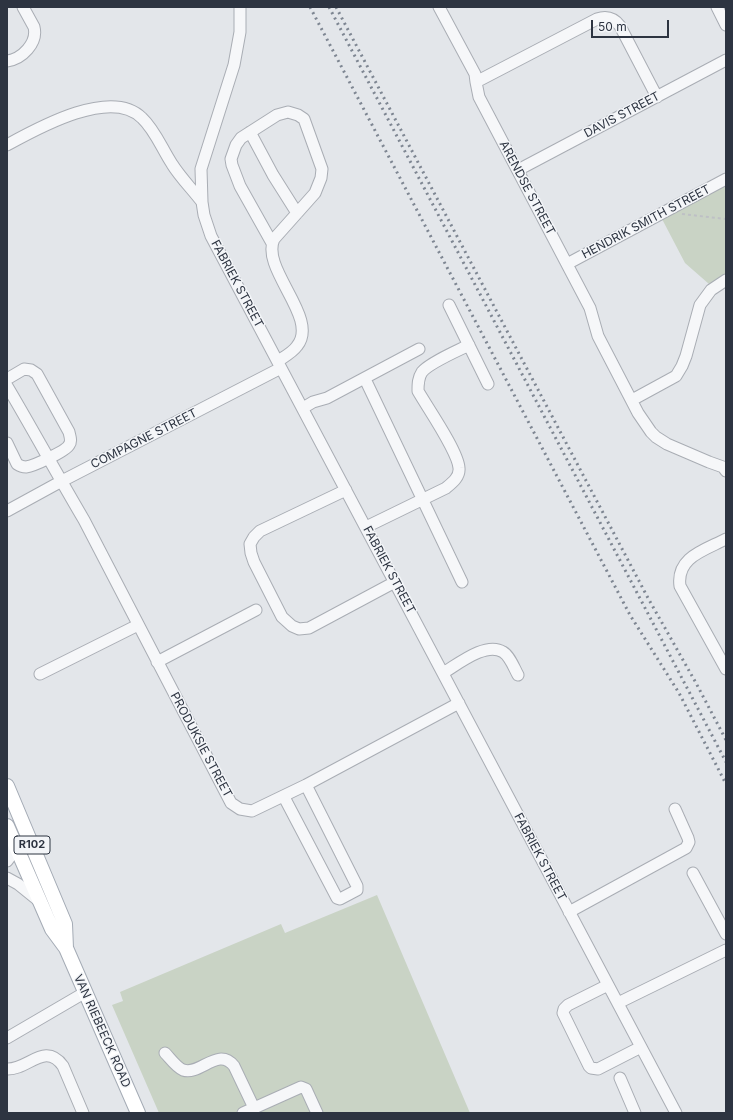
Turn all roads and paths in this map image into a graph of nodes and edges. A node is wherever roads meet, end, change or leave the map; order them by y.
1 (23, 7) edge
2 (240, 7) edge
3 (439, 7) edge
4 (717, 7) edge
5 (726, 25) edge
6 (726, 60) edge
7 (7, 61) edge
8 (476, 82) junction
9 (657, 97) junction
10 (250, 132) junction
11 (7, 145) edge
12 (518, 170) junction
13 (726, 179) edge
14 (202, 202) junction
15 (673, 208) junction
16 (297, 213) junction
17 (726, 219) edge
18 (272, 244) junction
19 (567, 264) junction
20 (726, 280) edge
21 (449, 305) dead end
22 (469, 345) junction
23 (419, 349) dead end
24 (279, 364) junction
25 (7, 379) edge
26 (365, 379) junction
27 (488, 384) dead end
28 (7, 386) edge
29 (632, 400) junction
30 (303, 408) junction
31 (7, 443) edge
32 (49, 458) junction
33 (725, 467) edge
34 (60, 482) junction
35 (346, 490) junction
36 (422, 500) junction
37 (7, 511) edge
38 (366, 527) junction
39 (726, 539) edge
40 (396, 582) junction
41 (462, 582) dead end
42 (256, 610) dead end
43 (138, 625) junction
44 (157, 662) junction
45 (726, 669) edge
46 (443, 673) junction
47 (40, 674) dead end
48 (518, 676) dead end
49 (459, 703) junction
50 (7, 786) edge
51 (306, 786) junction
52 (284, 797) junction
53 (674, 809) dead end
54 (7, 826) edge
55 (14, 842) junction
56 (7, 861) edge
57 (693, 873) dead end
58 (7, 878) edge
59 (40, 901) junction
60 (569, 912) junction
61 (726, 934) edge
62 (66, 948) junction
63 (726, 950) edge
64 (608, 985) junction
65 (84, 993) junction
66 (618, 1003) junction
67 (7, 1038) edge
68 (641, 1047) junction
69 (165, 1053) dead end
70 (10, 1071) edge
71 (620, 1078) dead end
72 (254, 1108) junction
73 (83, 1113) edge
74 (138, 1113) edge
75 (243, 1113) edge
76 (317, 1113) edge
77 (635, 1113) edge
78 (676, 1113) edge

1 - 7 street
2 - 14 street, FABRIEK STREET
3 - 8 street, ARENDSE STREET
4 - 5 street
6 - 9 street, DAVIS STREET
8 - 9 street
8 - 12 street, ARENDSE STREET
9 - 12 street, DAVIS STREET
10 - 16 street
10 - 16 street
10 - 18 street
11 - 14 street
12 - 19 street, ARENDSE STREET
13 - 15 street, HENDRIK SMITH STREET
14 - 24 street, FABRIEK STREET
15 - 17 path
15 - 19 street, HENDRIK SMITH STREET
16 - 18 street
18 - 24 street, COMPAGNE STREET
19 - 29 street, ARENDSE STREET
20 - 29 street
21 - 22 street
22 - 27 street
22 - 36 street
23 - 26 street
24 - 30 street, FABRIEK STREET
24 - 34 street, COMPAGNE STREET
25 - 32 street
26 - 30 street
26 - 36 street
28 - 32 street, PRODUKSIE STREET
29 - 33 street, ARENDSE STREET
30 - 35 street, FABRIEK STREET
31 - 32 street
32 - 34 street, PRODUKSIE STREET
34 - 37 street, COMPAGNE STREET
34 - 43 street, PRODUKSIE STREET
35 - 38 street, FABRIEK STREET
35 - 40 street
36 - 38 street
36 - 41 street
38 - 40 street, FABRIEK STREET
39 - 45 street
40 - 46 street, FABRIEK STREET
42 - 44 street
43 - 44 street, PRODUKSIE STREET
43 - 47 street
44 - 52 street, PRODUKSIE STREET
46 - 48 street
46 - 49 street, FABRIEK STREET
49 - 51 street, PRODUKSIE STREET
49 - 60 street, FABRIEK STREET
50 - 62 main road, VAN RIEBEECK ROAD / R102
51 - 52 street, PRODUKSIE STREET
51 - 52 street
53 - 60 street
54 - 55 main road, VAN RIEBEECK ROAD / R102
55 - 56 street
55 - 59 main road, VAN RIEBEECK ROAD / R102
57 - 61 street
58 - 59 street
59 - 62 main road, VAN RIEBEECK ROAD / R102
60 - 64 street, FABRIEK STREET
62 - 65 main road, VAN RIEBEECK ROAD / R102
63 - 66 street
64 - 66 street, FABRIEK STREET
64 - 68 street
65 - 67 street
65 - 74 main road, VAN RIEBEECK ROAD / R102
66 - 68 street, FABRIEK STREET
68 - 78 street, FABRIEK STREET
69 - 72 street
70 - 73 street
71 - 77 street
72 - 75 street
72 - 76 street

